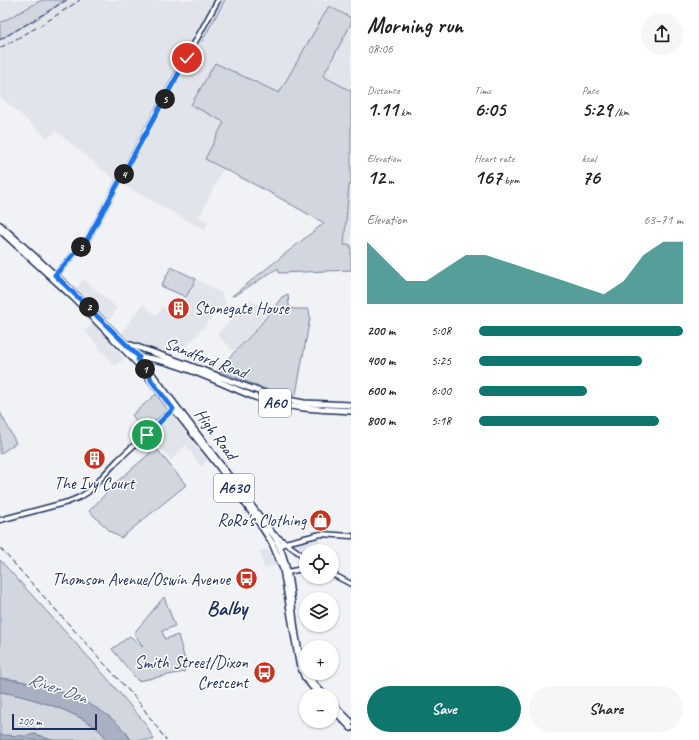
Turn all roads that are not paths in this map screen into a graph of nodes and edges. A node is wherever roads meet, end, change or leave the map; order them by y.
1 (218, 0) edge
2 (0, 226) edge
3 (0, 230) edge
4 (52, 275) junction
5 (122, 344) junction
6 (153, 356) junction
7 (139, 357) junction
8 (130, 358) junction
9 (147, 367) junction
10 (151, 380) junction
11 (238, 384) junction
12 (253, 396) junction
13 (351, 405) edge
14 (175, 408) junction
15 (351, 411) edge
16 (260, 517) junction
17 (0, 520) edge
18 (271, 531) junction
19 (351, 537) edge
20 (295, 542) junction
21 (272, 543) junction
22 (285, 543) junction
23 (279, 546) junction
24 (293, 549) junction
25 (299, 553) edge
26 (282, 567) junction
27 (299, 570) edge
28 (288, 572) junction
29 (339, 578) edge
30 (351, 584) edge
31 (299, 647) edge
32 (312, 680) edge
33 (313, 688) edge
34 (318, 688) edge
35 (339, 710) edge
36 (339, 715) edge
37 (351, 722) edge
38 (351, 728) edge

1 - 4 street
2 - 4 main road, A630
3 - 4 main road, A630
4 - 5 main road, A630
5 - 6 main road, Sandford Road / A60
5 - 7 main road, High Road / A630
5 - 8 main road, A630
6 - 7 main road
6 - 9 main road
6 - 11 main road, Sandford Road / A60
6 - 12 main road, Sandford Road / A60
7 - 8 main road
7 - 9 main road, High Road / A630
7 - 10 main road
8 - 10 main road, High Road / A630
9 - 14 main road, High Road / A630
10 - 14 main road, High Road / A630
11 - 12 main road, A60
11 - 13 main road, Sandford Road / A60
12 - 15 main road, Sandford Road / A60
14 - 16 main road, High Road / A630
14 - 17 street
14 - 21 main road, High Road / A630
16 - 18 main road, A630
16 - 21 main road, A630
18 - 22 street
18 - 23 main road, A630
19 - 20 street
20 - 22 street
20 - 24 street
21 - 26 main road, A630
22 - 23 main road
22 - 24 street
23 - 26 main road
23 - 28 main road, A630
24 - 25 street
26 - 28 main road
26 - 33 main road, A630
27 - 28 street
28 - 31 main road, A630
29 - 30 street
32 - 34 main road, A630
35 - 37 main road
36 - 38 main road

